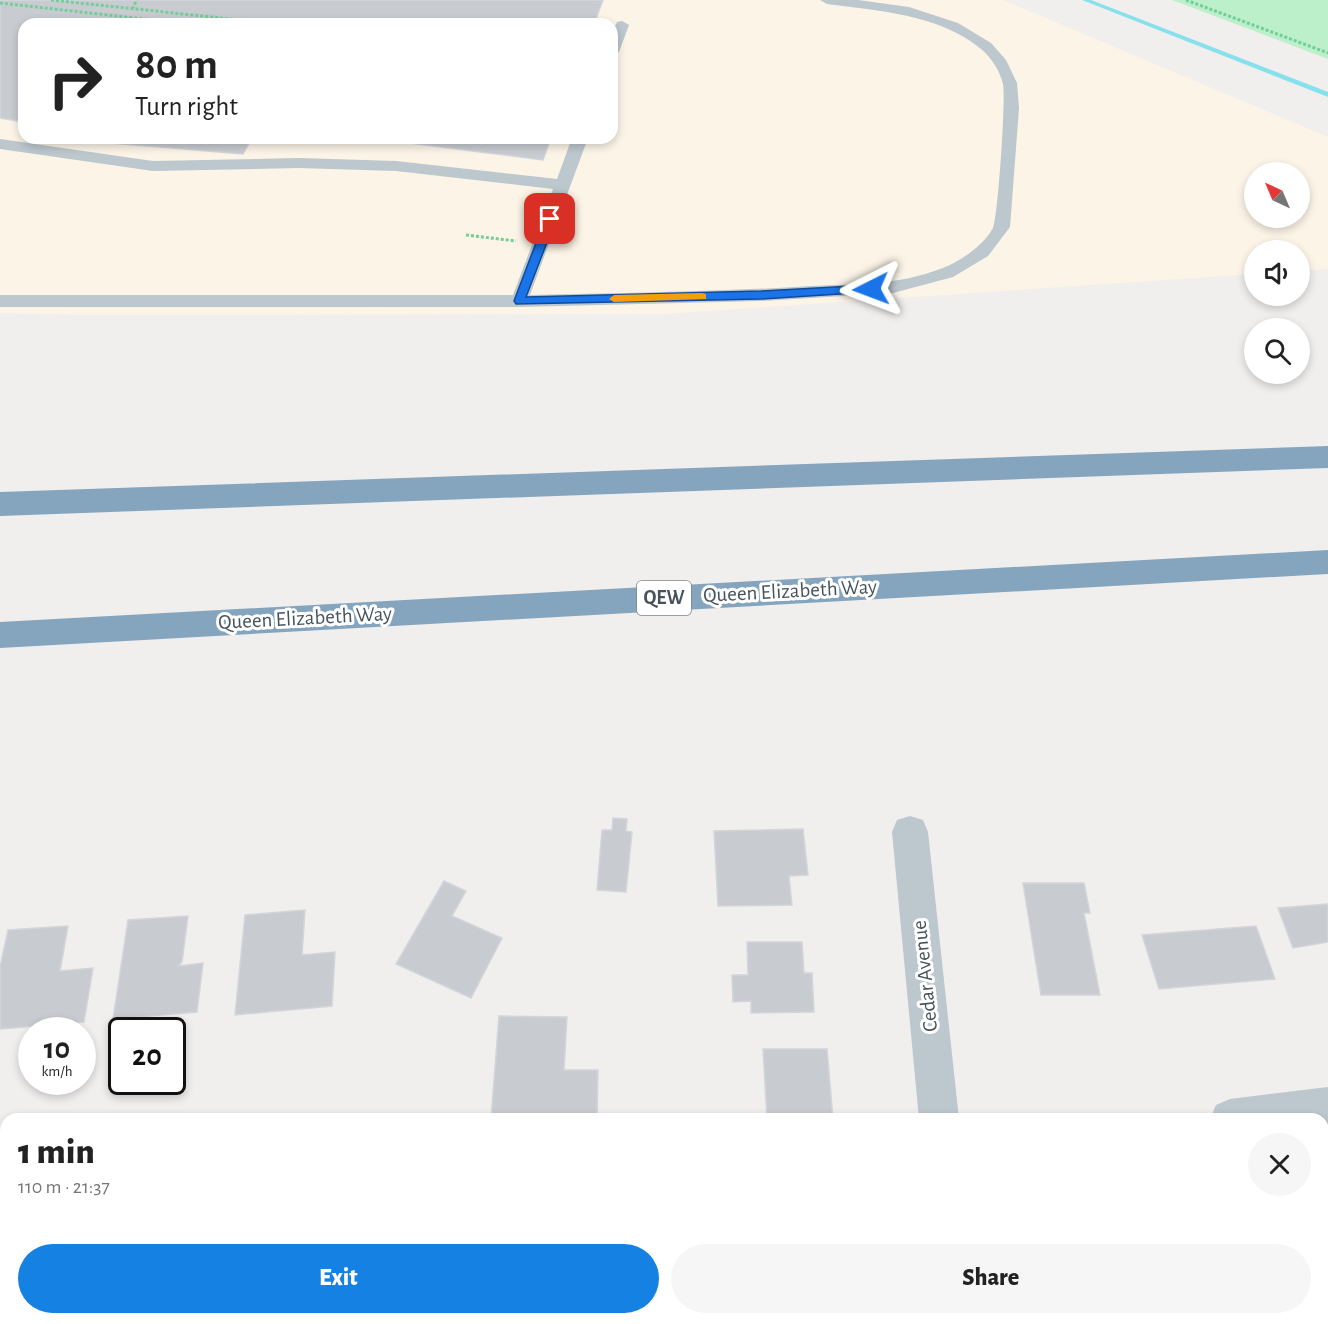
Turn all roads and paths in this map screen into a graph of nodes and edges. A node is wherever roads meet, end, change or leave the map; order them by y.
1 (51, 0) edge
2 (137, 0) edge
3 (827, 0) edge
4 (1186, 0) edge
5 (0, 3) edge
6 (132, 9) junction
7 (124, 18) edge
8 (220, 18) edge
9 (622, 25) dead end
10 (618, 36) edge
11 (1328, 53) edge
12 (0, 144) edge
13 (578, 144) edge
14 (563, 185) junction
15 (466, 235) dead end
16 (541, 244) junction
17 (519, 301) junction
18 (0, 302) edge
19 (1328, 457) edge
20 (0, 504) edge
21 (1328, 562) edge
22 (0, 635) edge
23 (910, 832) dead end
24 (1328, 1107) edge
25 (938, 1113) edge
26 (1279, 1113) edge

1 - 6 path
2 - 6 path
3 - 17 lane
4 - 11 path
5 - 7 path
6 - 8 path
9 - 10 lane
12 - 14 lane
13 - 14 lane
14 - 16 lane
15 - 16 path
16 - 17 lane
17 - 18 lane
19 - 20 highway
21 - 22 highway, Queen Elizabeth Way / QEW
23 - 25 street, Cedar Avenue
24 - 26 street

